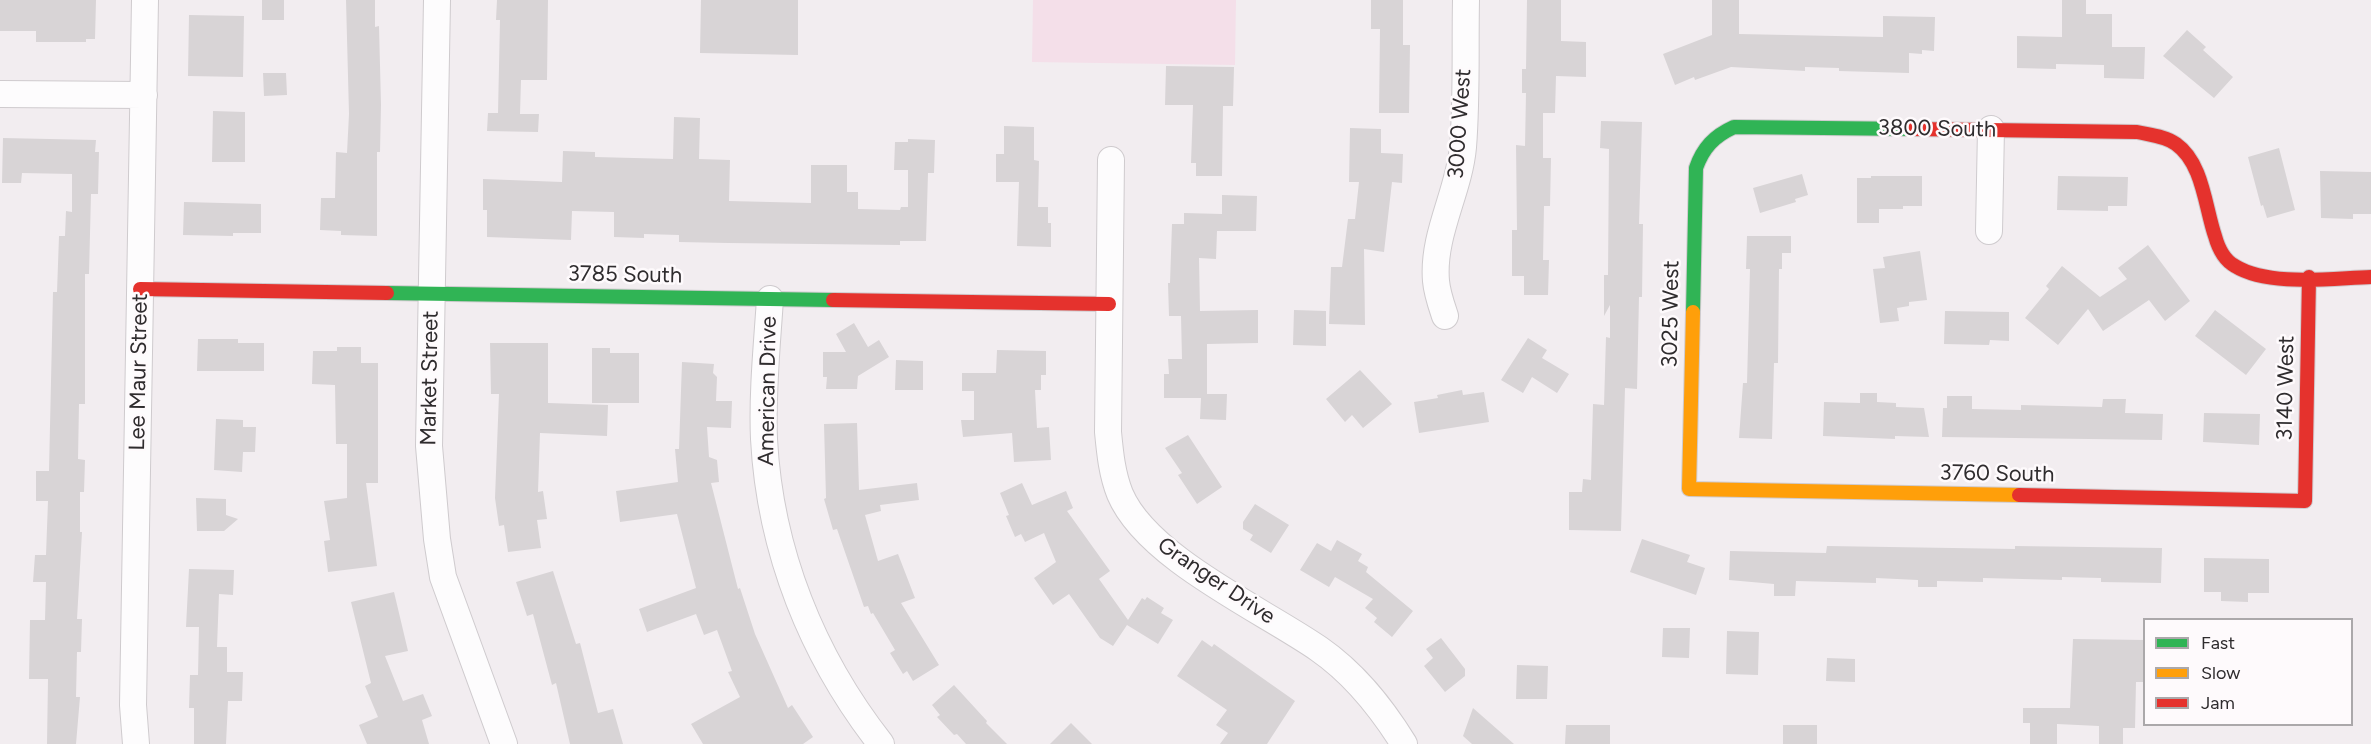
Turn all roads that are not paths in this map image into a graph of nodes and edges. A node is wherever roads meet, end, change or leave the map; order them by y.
1 (145, 0) edge
2 (437, 0) edge
3 (1466, 0) edge
4 (0, 94) edge
5 (144, 95) junction
6 (1991, 129) junction
7 (1707, 143) joint
8 (1111, 160) dead end
9 (1989, 231) dead end
10 (2309, 277) junction
11 (2371, 278) edge
12 (140, 289) junction
13 (431, 293) junction
14 (770, 299) junction
15 (1109, 304) junction
16 (1445, 316) dead end
17 (1689, 489) joint
18 (2304, 501) joint
19 (136, 744) edge
20 (504, 744) edge
21 (881, 744) edge
22 (1404, 744) edge

1 - 5 street, Lee Maur Street
2 - 13 street, Market Street
3 - 16 street, 3000 West
4 - 5 street
5 - 12 street, Lee Maur Street
6 - 7 street, 3800 South
6 - 9 street
6 - 10 street, 3800 South
7 - 17 street, 3025 West
8 - 15 street, Granger Drive
10 - 11 street
10 - 18 street, 3140 West
12 - 13 street, 3785 South
12 - 19 street, Lee Maur Street
13 - 14 street, 3785 South
13 - 20 street, Market Street
14 - 15 street, 3785 South
14 - 21 street, American Drive
15 - 22 street, Granger Drive
17 - 18 street, 3760 South

